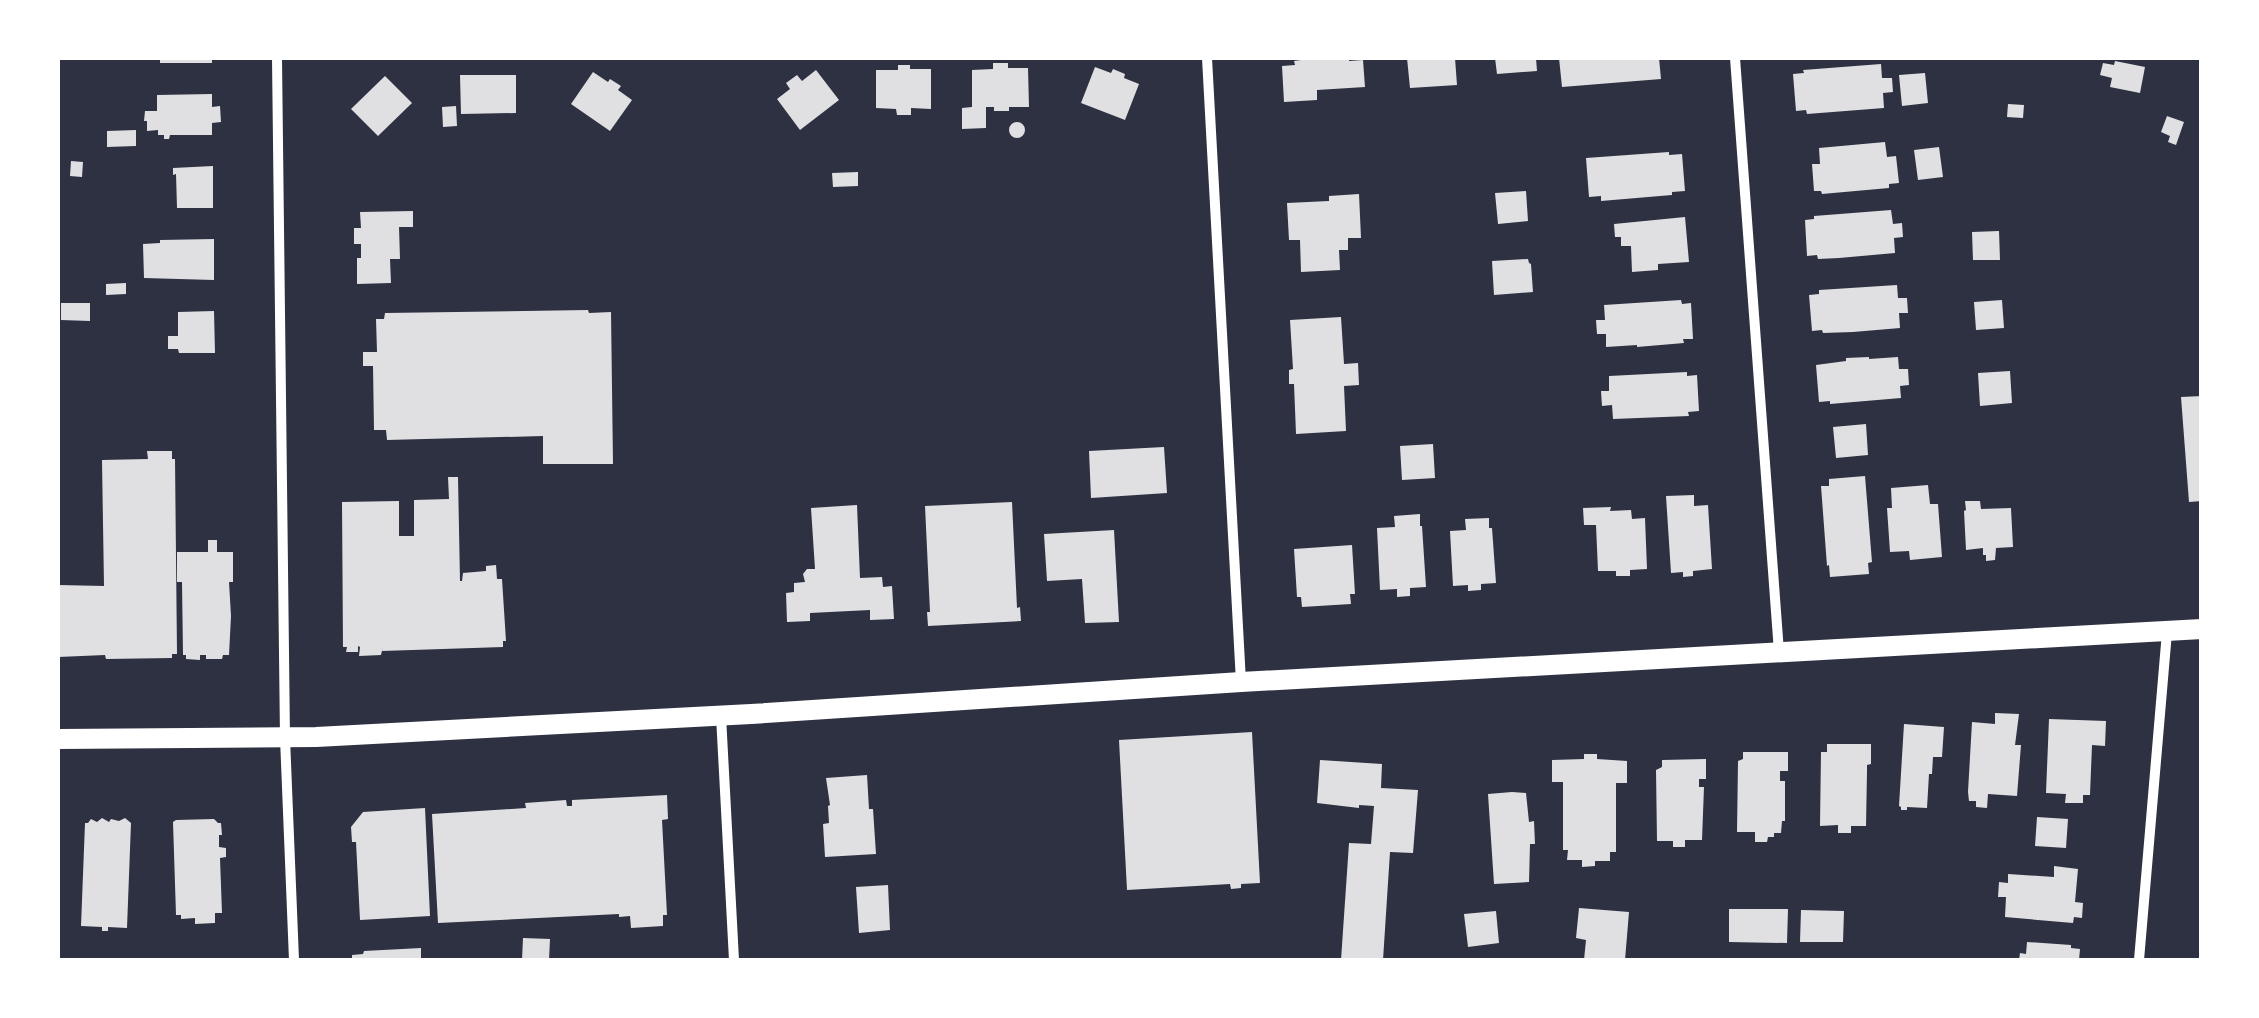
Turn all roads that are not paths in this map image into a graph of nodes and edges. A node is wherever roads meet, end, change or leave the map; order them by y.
1 (277, 58) edge
2 (1206, 58) edge
3 (1736, 58) edge
4 (2202, 629) edge
5 (2167, 631) junction
6 (1779, 652) junction
7 (1241, 682) junction
8 (720, 715) junction
9 (285, 738) junction
10 (58, 739) edge
11 (294, 960) edge
12 (734, 960) edge
13 (2139, 960) edge

1 - 9 street
2 - 7 street
3 - 6 street
4 - 5 main road
5 - 6 main road
5 - 13 street
6 - 7 main road
7 - 8 main road
8 - 9 main road
8 - 12 street
9 - 10 main road
9 - 11 street

